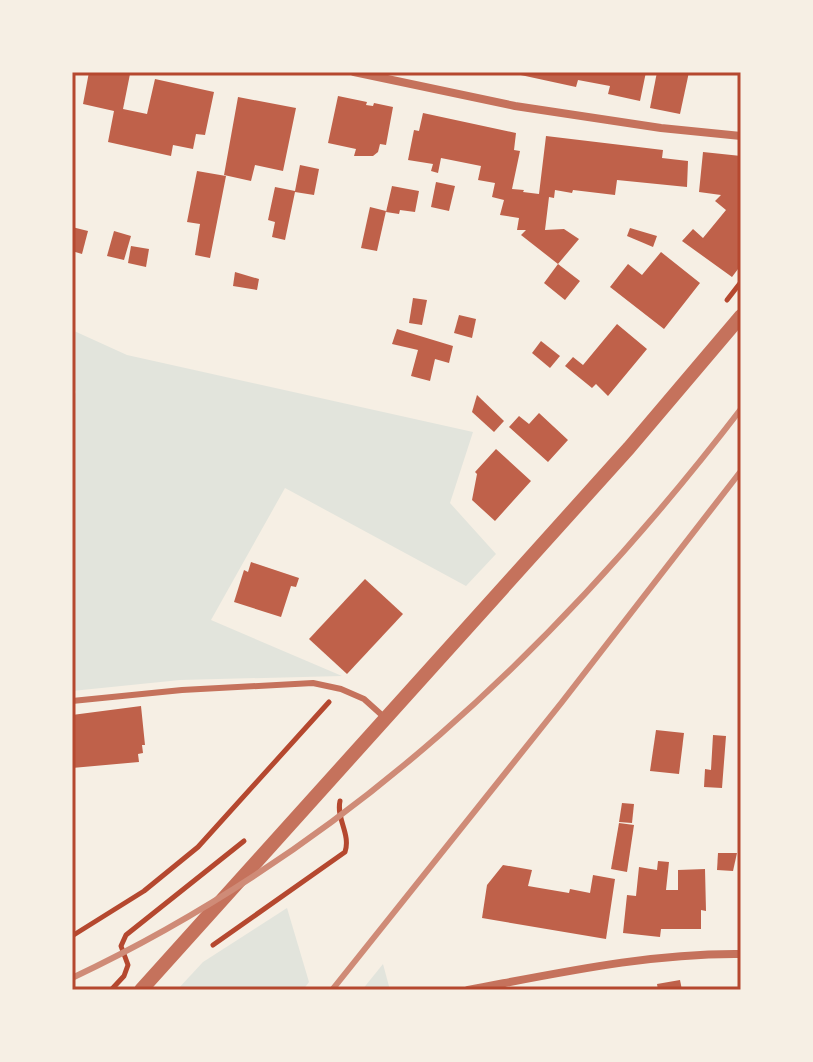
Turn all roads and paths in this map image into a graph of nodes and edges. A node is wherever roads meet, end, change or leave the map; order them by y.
1 (354, 72) edge
2 (741, 136) edge
3 (741, 316) edge
4 (341, 689) junction
5 (72, 701) edge
6 (384, 717) junction
7 (347, 791) dead end
8 (248, 838) dead end
9 (72, 936) edge
10 (207, 950) dead end
11 (741, 954) edge
12 (111, 990) edge
13 (141, 990) edge
14 (468, 990) edge

1 - 2 street
3 - 6 street
4 - 5 lane
4 - 6 lane
4 - 9 path
6 - 13 street
7 - 10 path
8 - 12 path
11 - 14 street

